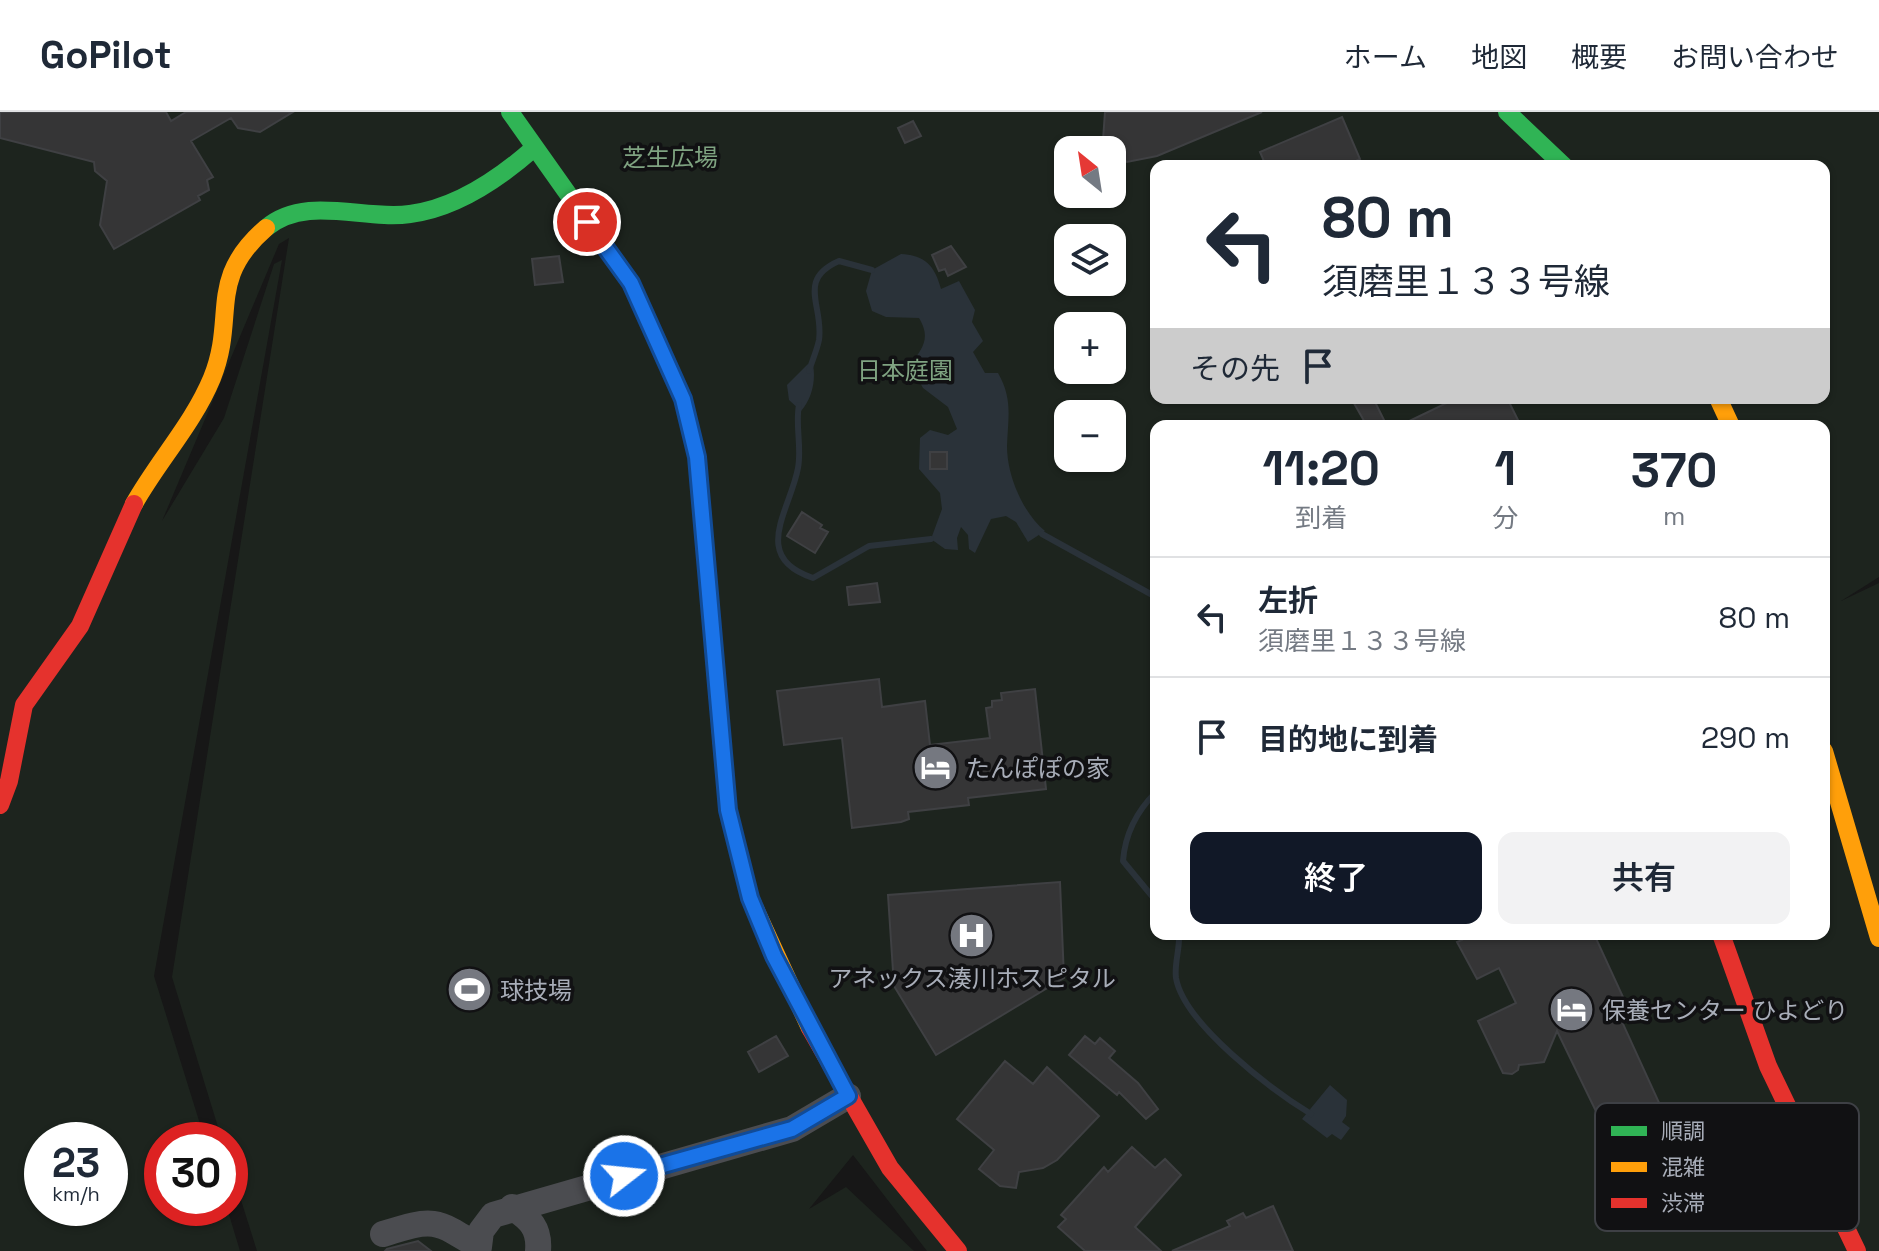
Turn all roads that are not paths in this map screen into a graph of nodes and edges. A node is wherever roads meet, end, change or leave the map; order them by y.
1 (510, 112) edge
2 (1507, 112) edge
3 (534, 148) junction
4 (1558, 160) edge
5 (1830, 771) edge
6 (0, 805) edge
7 (1879, 938) edge
8 (1723, 940) edge
9 (848, 1096) junction
10 (1786, 1103) edge
11 (512, 1207) junction
12 (1847, 1231) edge
13 (383, 1234) dead end
14 (480, 1249) edge
15 (538, 1251) edge
16 (958, 1251) edge
17 (1857, 1251) edge

1 - 3 street
2 - 4 street
3 - 6 street
3 - 9 street
5 - 7 street
8 - 10 street
9 - 11 street
9 - 16 street
11 - 14 street
11 - 15 street
12 - 17 street
13 - 14 street

